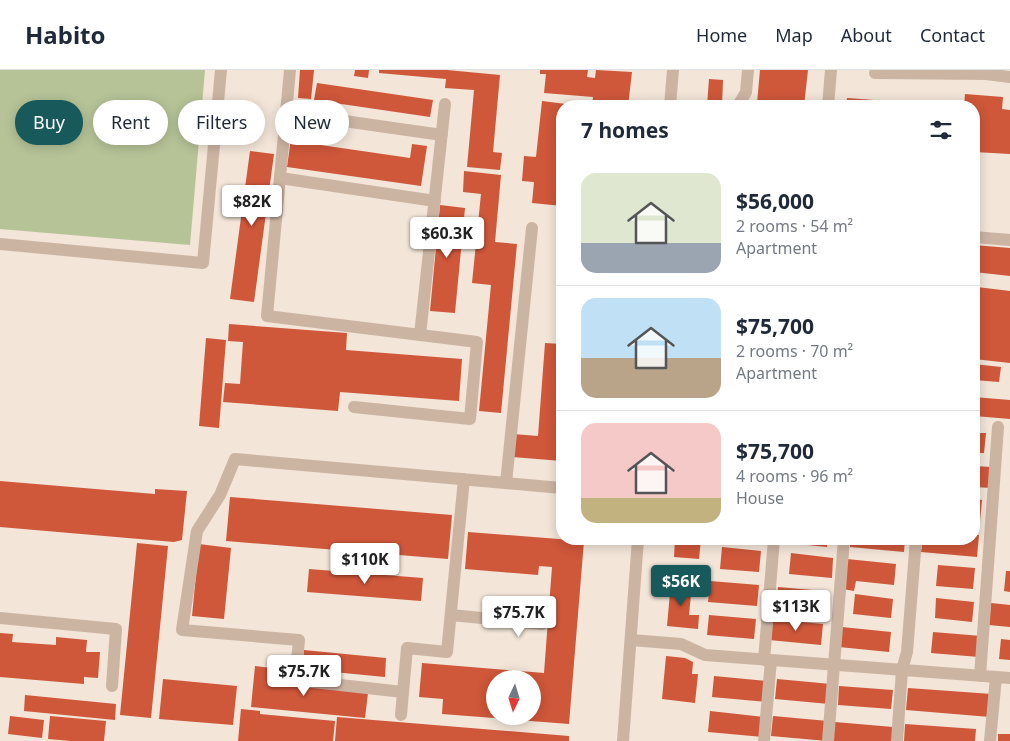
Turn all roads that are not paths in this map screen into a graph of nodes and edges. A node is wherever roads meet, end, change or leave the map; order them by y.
1 (221, 70) edge
2 (290, 70) edge
3 (672, 70) edge
4 (748, 70) edge
5 (831, 70) edge
6 (986, 72) edge
7 (875, 73) dead end
8 (1010, 77) edge
9 (670, 100) edge
10 (741, 100) edge
11 (828, 100) edge
12 (445, 104) dead end
13 (349, 122) edge
14 (442, 135) junction
15 (280, 178) junction
16 (435, 201) junction
17 (532, 228) dead end
18 (980, 238) edge
19 (1010, 240) edge
20 (0, 244) edge
21 (420, 335) junction
22 (354, 408) dead end
23 (998, 427) dead end
24 (464, 479) junction
25 (506, 483) junction
26 (556, 487) edge
27 (638, 545) edge
28 (774, 545) edge
29 (844, 545) edge
30 (916, 545) edge
31 (451, 615) junction
32 (0, 618) edge
33 (542, 624) dead end
34 (631, 640) junction
35 (767, 660) junction
36 (834, 665) junction
37 (902, 670) junction
38 (980, 676) junction
39 (996, 677) junction
40 (1010, 678) edge
41 (112, 686) dead end
42 (403, 692) junction
43 (401, 715) dead end
44 (623, 741) edge
45 (764, 741) edge
46 (828, 741) edge
47 (896, 741) edge
48 (990, 741) edge

1 - 20 street
2 - 15 street
3 - 9 street
4 - 10 street
5 - 11 street
6 - 7 street
6 - 8 street
12 - 14 street
13 - 14 street
14 - 16 street
15 - 16 street
15 - 21 street
16 - 21 street
17 - 25 street
18 - 19 street
21 - 22 street
23 - 38 street
24 - 25 street
24 - 31 street
24 - 42 street
25 - 26 street
27 - 34 street
28 - 35 street
29 - 36 street
30 - 37 street
31 - 33 street
31 - 42 street
32 - 41 street
34 - 35 street
34 - 44 street
35 - 36 street
35 - 45 street
36 - 37 street
36 - 46 street
37 - 38 street
37 - 47 street
38 - 39 street
39 - 40 street
39 - 48 street
42 - 43 street

